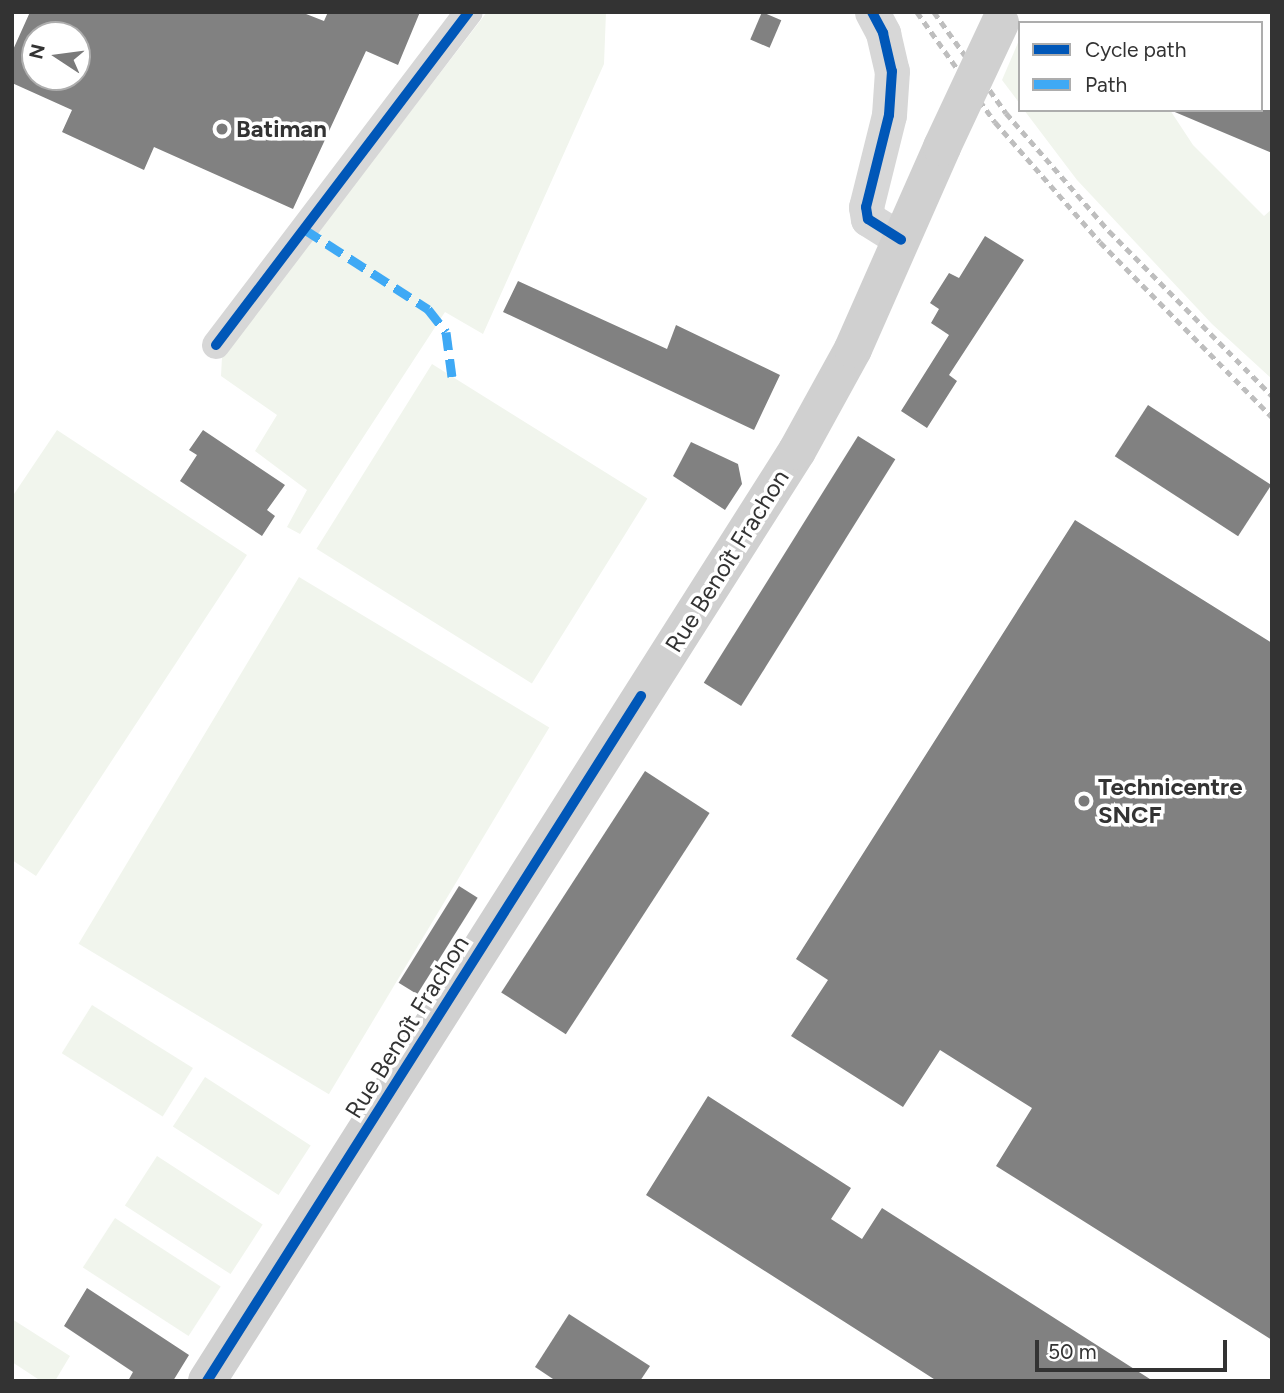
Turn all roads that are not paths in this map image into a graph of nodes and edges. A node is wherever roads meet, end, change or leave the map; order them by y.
1 (469, 12) edge
2 (872, 12) edge
3 (1003, 18) edge
4 (901, 240) junction
5 (216, 345) dead end
6 (207, 1381) edge

1 - 5 street
2 - 4 street
3 - 4 main road, Rue Benoît Frachon, bridge
4 - 6 main road, Rue Benoît Frachon

